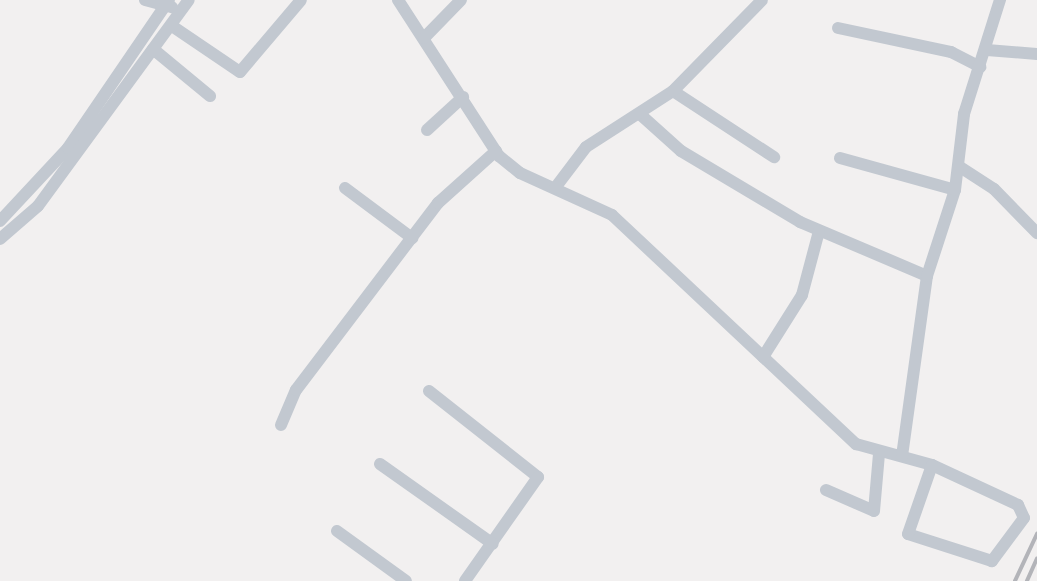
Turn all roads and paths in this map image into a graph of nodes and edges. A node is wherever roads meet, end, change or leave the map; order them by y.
1 (145, 0) edge
2 (301, 0) edge
3 (398, 0) edge
4 (461, 0) edge
5 (762, 0) edge
6 (1000, 0) edge
7 (167, 3) edge
8 (186, 5) edge
9 (172, 26) junction
10 (838, 28) dead end
11 (424, 38) junction
12 (153, 49) junction
13 (986, 50) junction
14 (1037, 54) edge
15 (972, 62) junction
16 (673, 91) junction
17 (210, 96) dead end
18 (463, 97) junction
19 (642, 116) junction
20 (426, 130) dead end
21 (496, 151) junction
22 (774, 157) dead end
23 (840, 158) dead end
24 (960, 167) junction
25 (345, 188) dead end
26 (555, 188) junction
27 (949, 189) junction
28 (0, 221) edge
29 (819, 231) junction
30 (1037, 233) edge
31 (412, 237) junction
32 (0, 239) edge
33 (920, 274) junction
34 (763, 357) junction
35 (429, 391) dead end
36 (281, 425) dead end
37 (891, 455) junction
38 (380, 464) dead end
39 (932, 465) junction
40 (826, 490) dead end
41 (337, 531) dead end
42 (493, 544) junction
43 (406, 581) edge
44 (465, 581) edge

1 - 7 street
2 - 9 street
3 - 11 street
4 - 11 street
5 - 16 street
6 - 13 street
7 - 8 street
7 - 28 street
8 - 9 street
9 - 12 street
10 - 15 street
11 - 18 street
12 - 17 street
12 - 32 street
13 - 14 street
13 - 15 street
15 - 24 street
16 - 19 street
16 - 22 street
18 - 20 street
18 - 21 street
19 - 26 street
19 - 29 street
21 - 26 street
21 - 31 street
23 - 27 street
24 - 27 street
24 - 30 street
25 - 31 street
26 - 34 street
27 - 33 street
29 - 33 street
29 - 34 street
31 - 36 street
33 - 37 street
34 - 37 street
35 - 42 street
37 - 39 street
37 - 40 street
38 - 42 street
39 - 39 street
41 - 43 street
42 - 44 street

